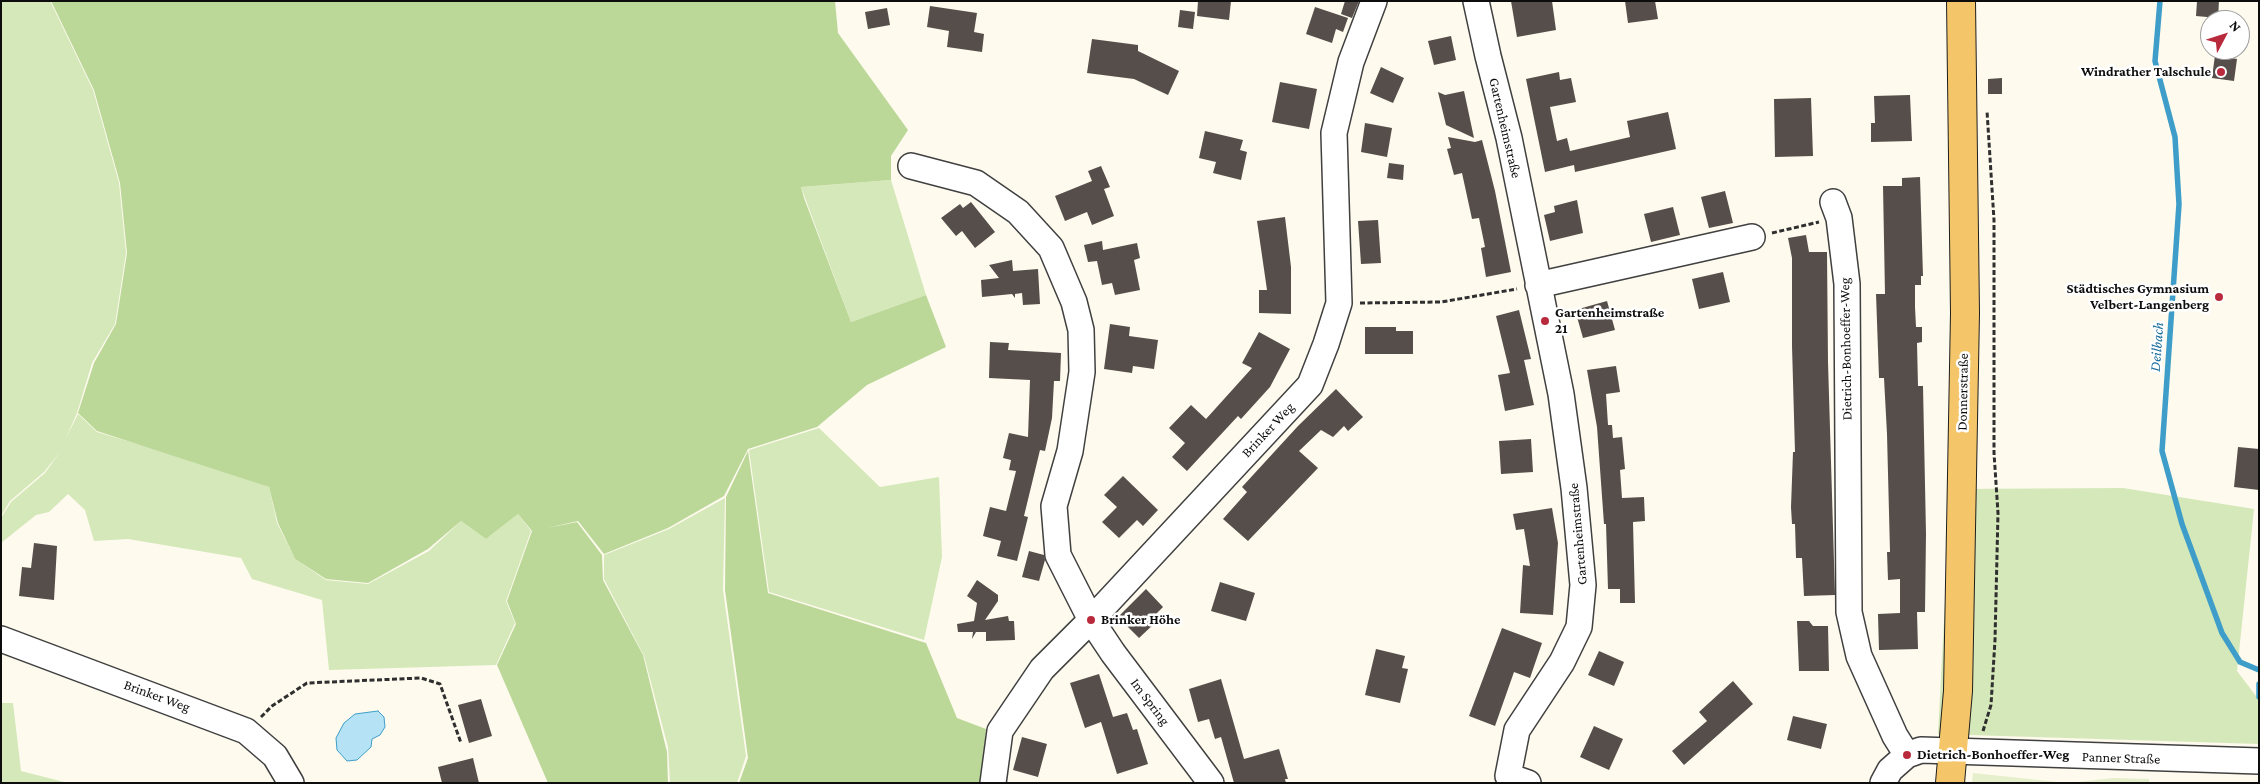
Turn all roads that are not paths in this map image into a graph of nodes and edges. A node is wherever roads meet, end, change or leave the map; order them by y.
1 (1374, 1) edge
2 (1476, 1) edge
3 (1961, 1) edge
4 (911, 166) dead end
5 (1836, 210) road end
6 (1752, 237) road end
7 (1538, 285) junction
8 (1090, 620) junction
9 (1, 639) edge
10 (1966, 752) junction
11 (1907, 755) junction
12 (2259, 761) edge
13 (291, 783) edge
14 (992, 783) edge
15 (1211, 783) edge
16 (1528, 783) edge
17 (1883, 783) edge
18 (1950, 783) edge

1 - 8 street, Brinker Weg
2 - 7 street, Gartenheimstraße
3 - 10 main road, Donnerstraße
4 - 8 street
5 - 11 street, Dietrich-Bonhoeffer-Weg
6 - 7 street
7 - 16 street, Gartenheimstraße
8 - 14 street, Brinker Weg
8 - 15 street, Im Spring
9 - 13 street, Brinker Weg
10 - 11 street
10 - 12 street, Panner Straße
10 - 18 main road, Donnerstraße
11 - 17 street

